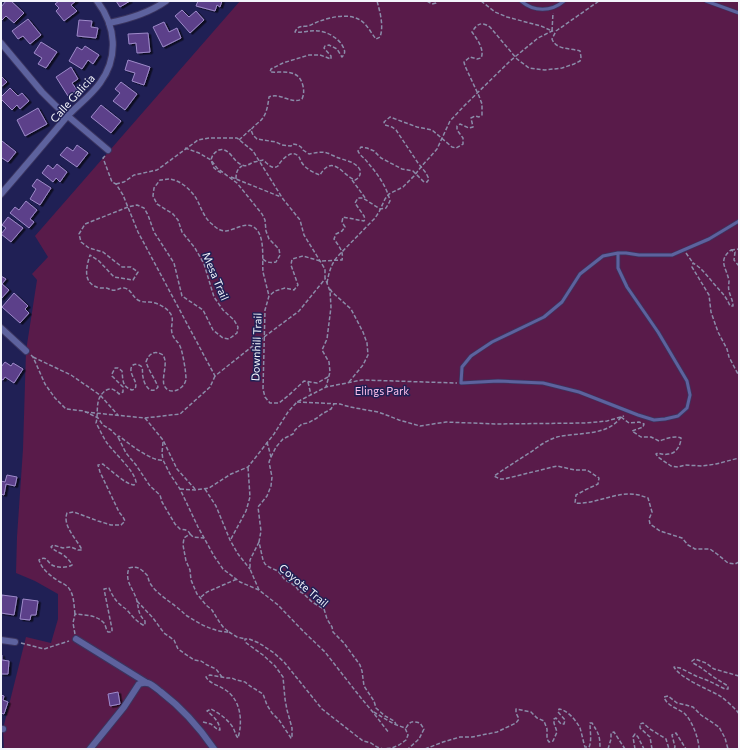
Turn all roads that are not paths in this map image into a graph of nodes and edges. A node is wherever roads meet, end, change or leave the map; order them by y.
1 (97, 1) edge
2 (166, 1) edge
3 (521, 1) edge
4 (564, 1) edge
5 (706, 1) edge
6 (739, 13) edge
7 (109, 22) junction
8 (1, 43) edge
9 (68, 116) junction
10 (108, 150) road end
11 (1, 182) edge
12 (7, 187) junction
13 (1, 194) edge
14 (739, 221) edge
15 (618, 253) junction
16 (1, 328) edge
17 (26, 351) road end
18 (76, 639) road end
19 (1, 640) edge
20 (15, 642) road end
21 (147, 683) junction
22 (90, 749) edge
23 (214, 749) edge

1 - 7 street, Calle Galicia
2 - 7 street
3 - 4 lane
5 - 6 lane
7 - 9 street, Calle Galicia
8 - 9 street
9 - 10 street
9 - 12 street, Calle Galicia
11 - 12 street
12 - 13 street, Calle Galicia
14 - 15 lane
15 - 15 lane
16 - 17 street
18 - 21 street
19 - 20 street
21 - 22 street
21 - 23 street

